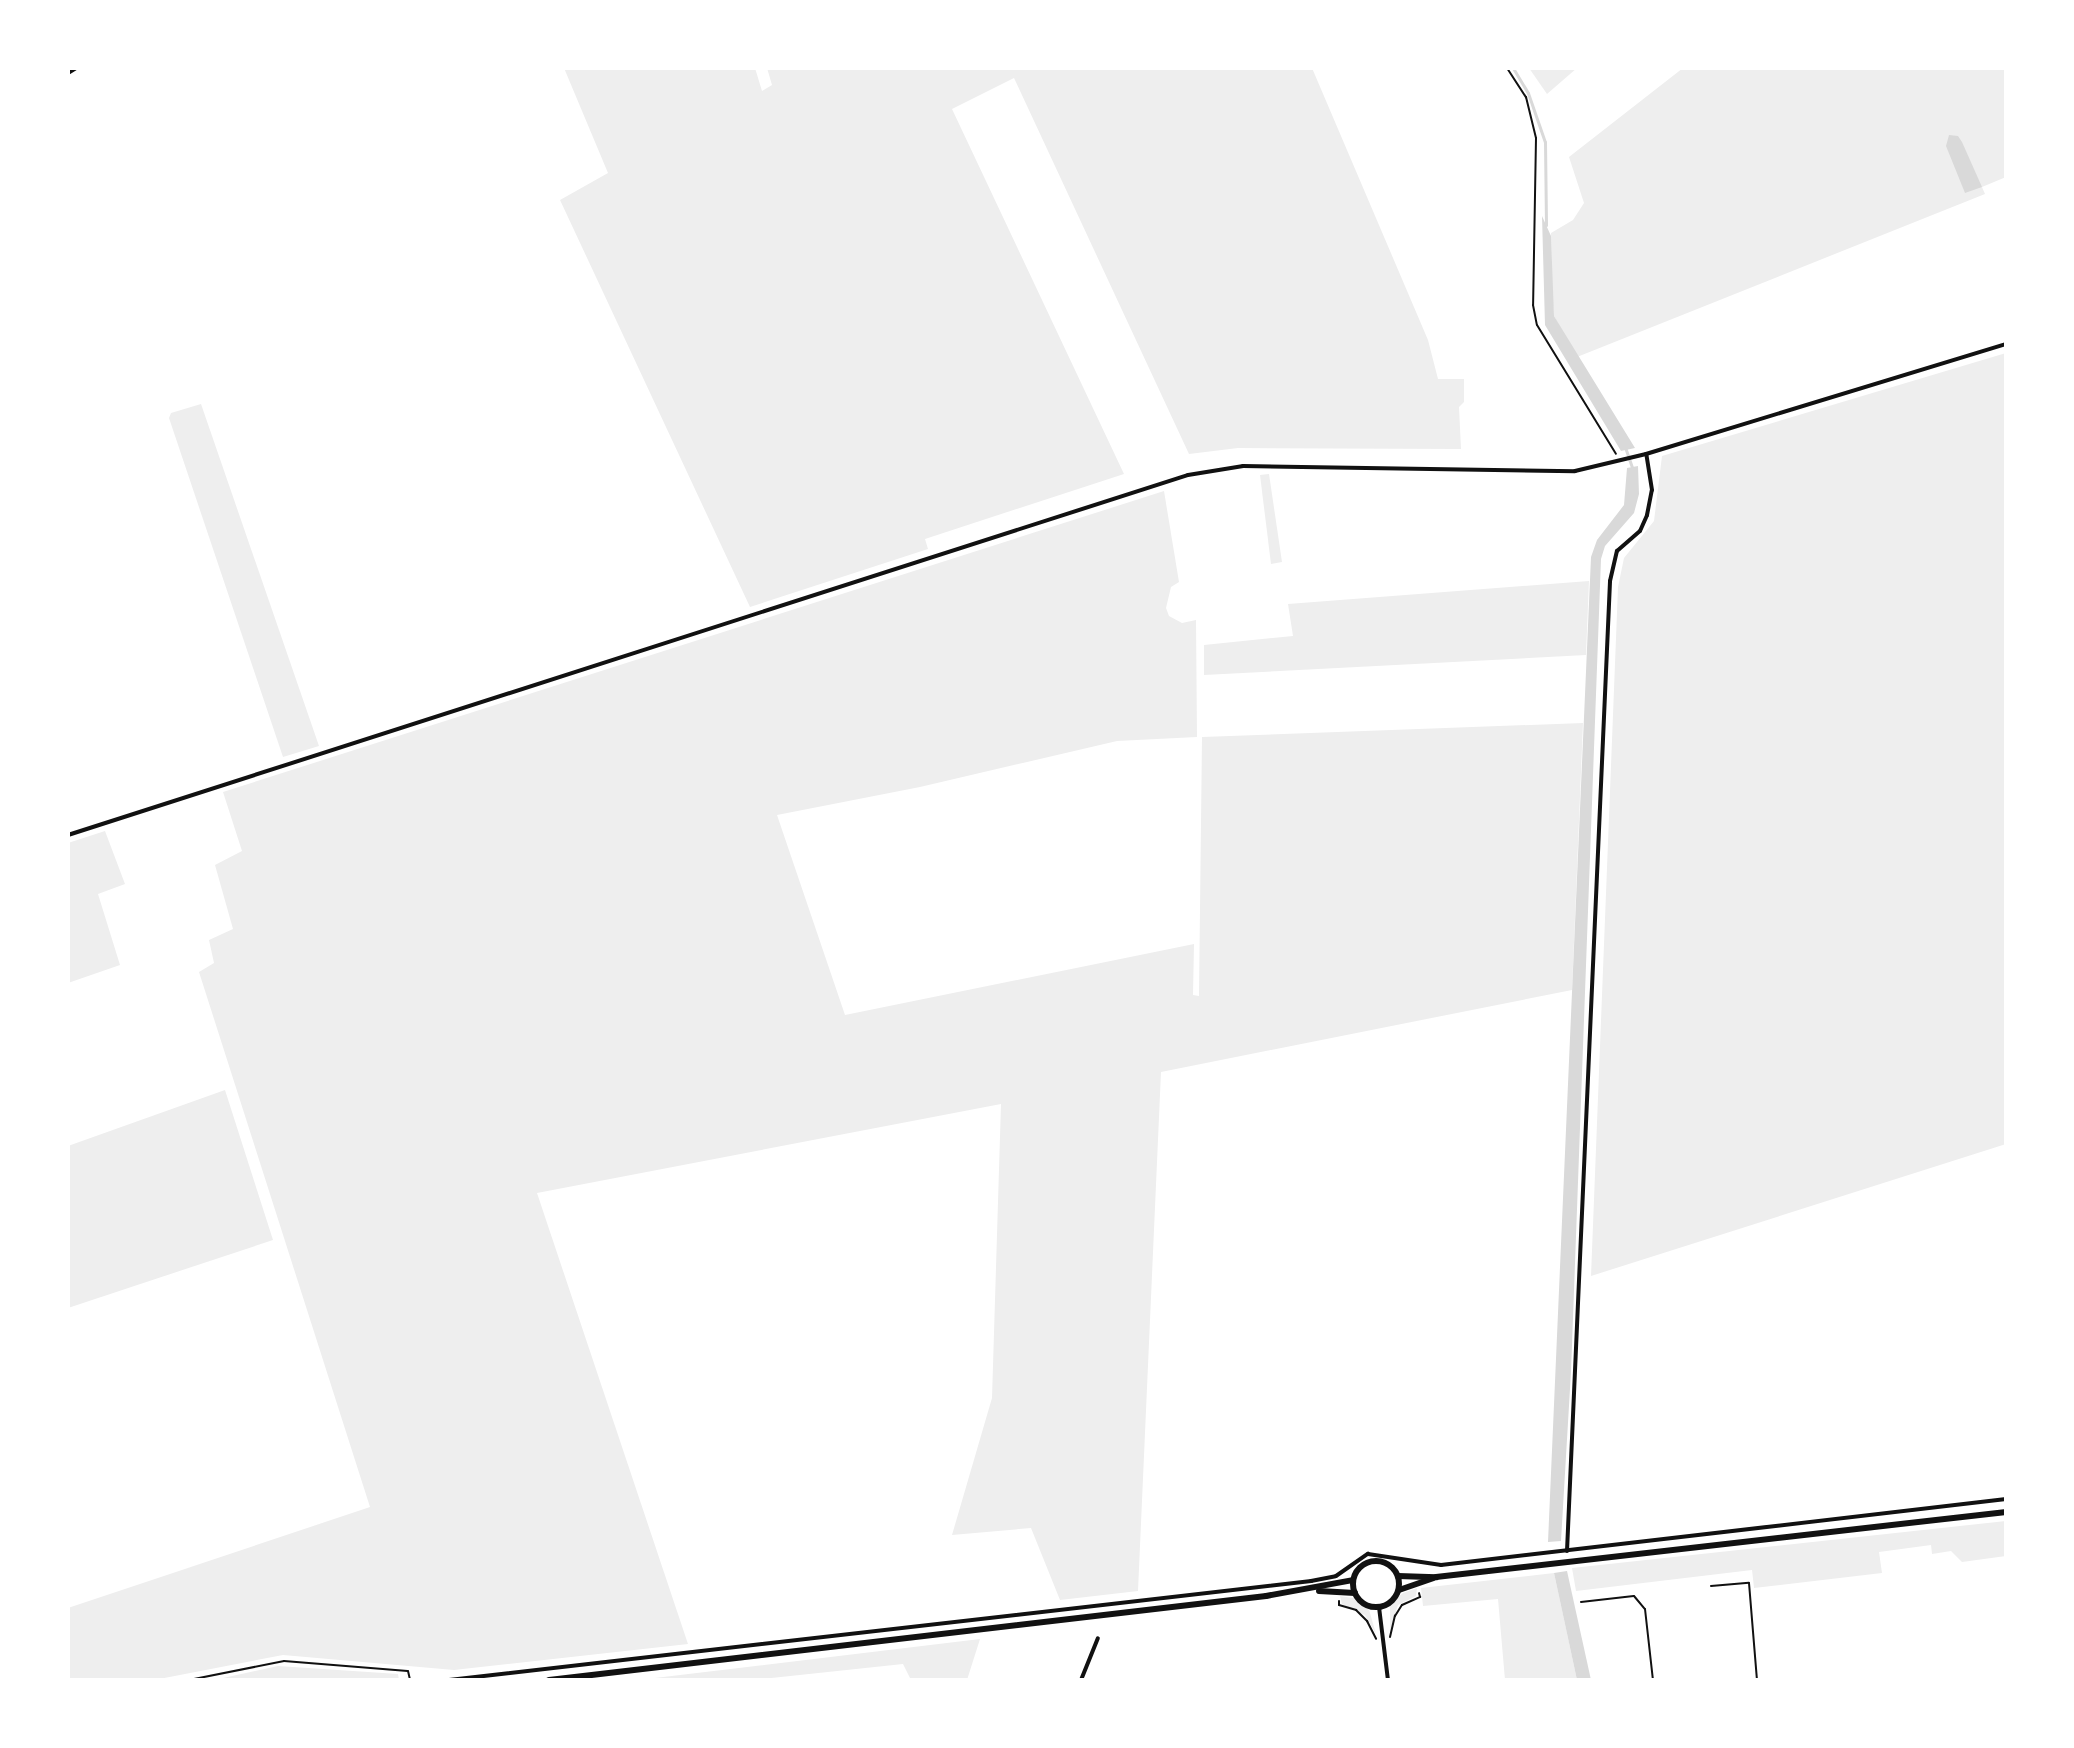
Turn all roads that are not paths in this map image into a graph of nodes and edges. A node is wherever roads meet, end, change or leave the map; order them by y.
1 (76, 68) edge
2 (68, 73) edge
3 (2006, 344) edge
4 (1646, 454) junction
5 (68, 835) edge
6 (2006, 1499) edge
7 (2006, 1512) edge
8 (1825, 1522) junction
9 (1826, 1532) junction
10 (1567, 1551) junction
11 (1398, 1576) junction
12 (1436, 1577) junction
13 (1353, 1580) junction
14 (1265, 1586) junction
15 (1711, 1586) dead end
16 (1315, 1590) junction
17 (1399, 1590) junction
18 (1355, 1593) junction
19 (1266, 1596) junction
20 (1581, 1602) dead end
21 (1379, 1607) junction
22 (1055, 1610) junction
23 (980, 1619) junction
24 (1056, 1621) junction
25 (894, 1629) junction
26 (981, 1630) junction
27 (1098, 1638) dead end
28 (895, 1639) junction
29 (720, 1649) junction
30 (721, 1660) junction
31 (592, 1663) junction
32 (593, 1675) junction
33 (468, 1679) edge
34 (449, 1680) edge
35 (549, 1680) edge
36 (1081, 1680) edge
37 (1388, 1680) edge
38 (1653, 1680) edge
39 (1757, 1680) edge

1 - 2 street
3 - 4 street
4 - 5 street
4 - 10 street
6 - 8 street
7 - 9 main road
8 - 9 street
8 - 10 street
9 - 12 main road
10 - 14 street
11 - 12 main road
11 - 13 main road
11 - 17 main road
12 - 17 main road
13 - 16 main road
13 - 18 main road
14 - 19 street
14 - 22 street
15 - 39 lane
16 - 18 main road
16 - 19 main road
17 - 21 main road
18 - 21 main road
19 - 24 main road
20 - 38 lane
21 - 37 street
22 - 23 street
22 - 24 street
23 - 25 street
23 - 26 street
24 - 26 main road
25 - 28 street
25 - 29 street
26 - 28 main road
27 - 36 street
28 - 30 main road
29 - 30 street
29 - 31 street
30 - 32 main road
31 - 32 street
31 - 33 street
32 - 35 main road
33 - 34 street

